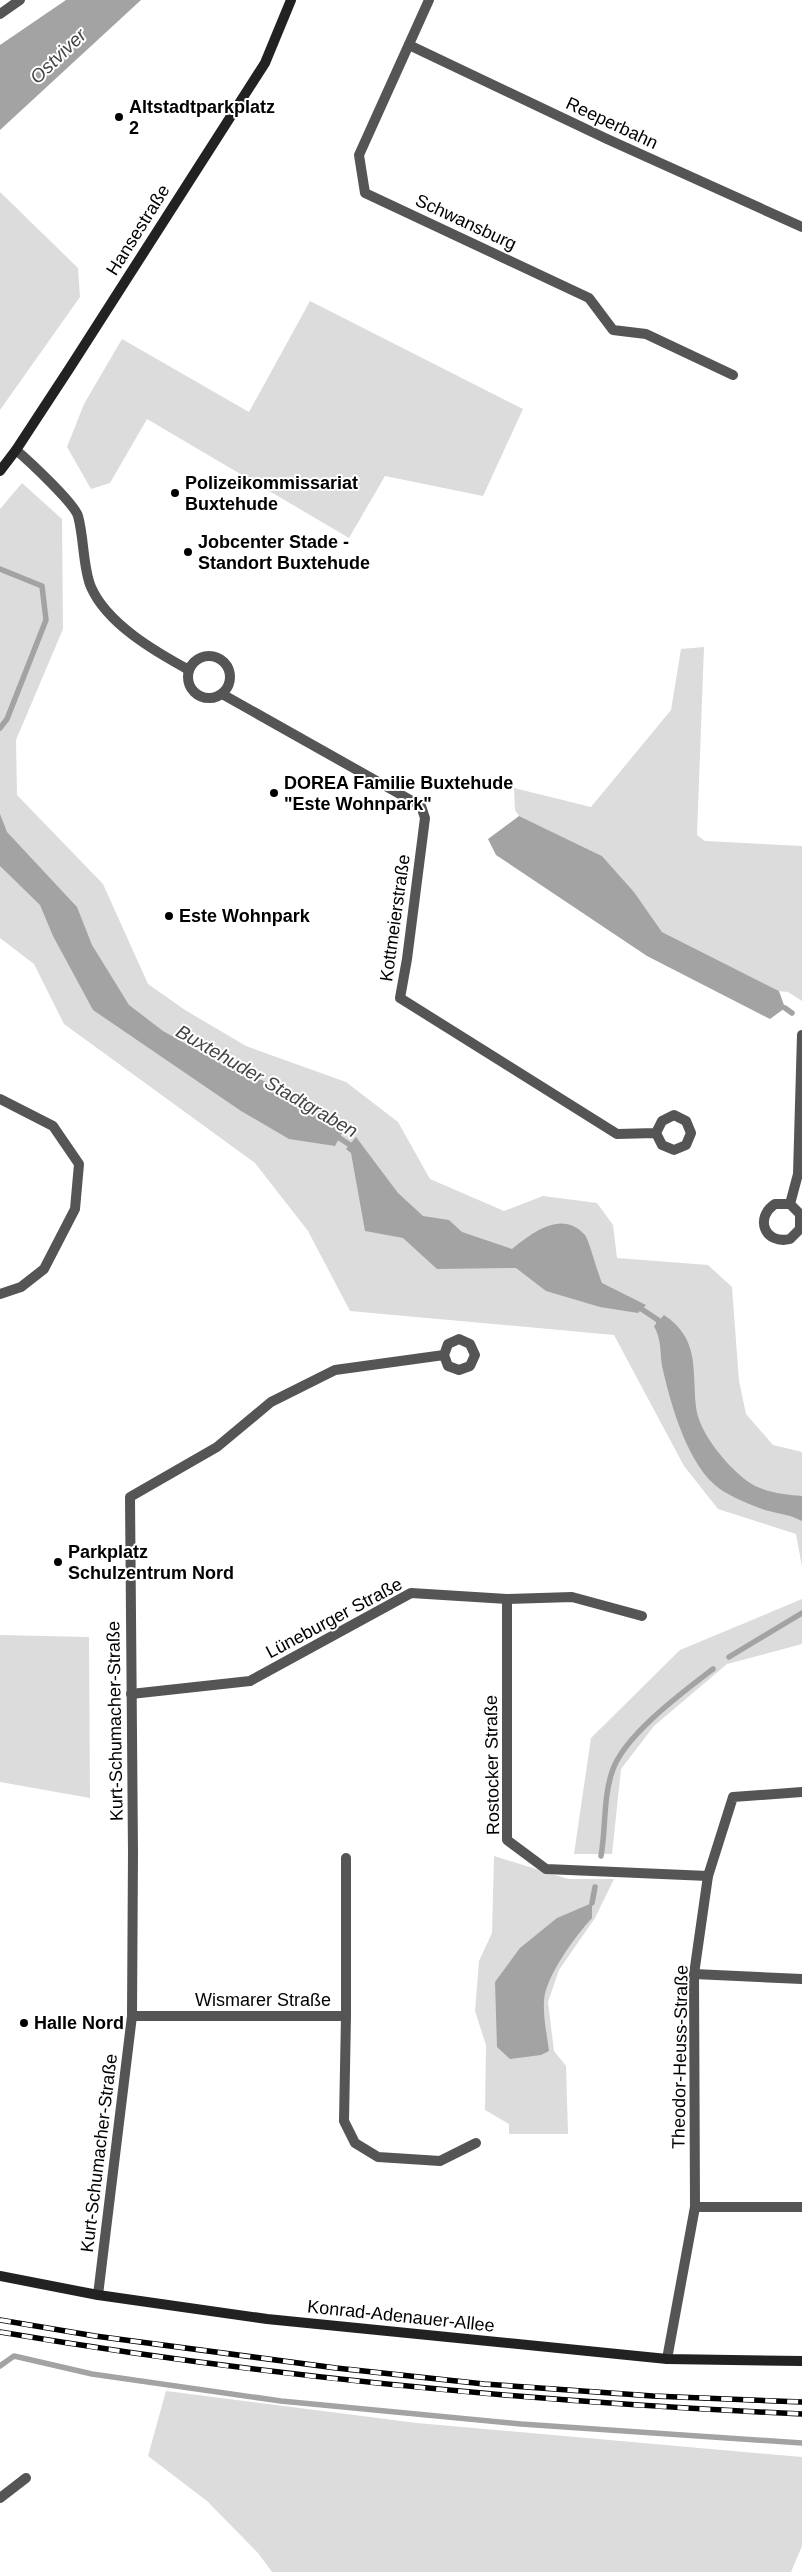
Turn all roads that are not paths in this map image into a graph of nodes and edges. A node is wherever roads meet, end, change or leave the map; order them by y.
1 (20, 0) edge
2 (291, 0) edge
3 (429, 0) edge
4 (0, 14) edge
5 (410, 45) junction
6 (802, 226) edge
7 (733, 375) dead end
8 (16, 450) junction
9 (0, 471) edge
10 (189, 670) junction
11 (222, 694) junction
12 (802, 1035) edge
13 (0, 1099) edge
14 (656, 1133) dead end
15 (790, 1204) dead end
16 (0, 1294) edge
17 (444, 1355) dead end
18 (507, 1599) junction
19 (642, 1616) dead end
20 (131, 1694) junction
21 (802, 1792) edge
22 (346, 1858) dead end
23 (708, 1876) junction
24 (694, 1974) junction
25 (802, 1979) edge
26 (132, 2016) junction
27 (346, 2016) junction
28 (476, 2143) dead end
29 (695, 2207) junction
30 (802, 2207) edge
31 (0, 2276) edge
32 (98, 2295) junction
33 (667, 2359) junction
34 (802, 2361) edge
35 (26, 2478) dead end
36 (0, 2498) edge

1 - 4 street
2 - 8 street, Hansestraße
3 - 5 street, Schwansburg
5 - 6 street, Reeperbahn
5 - 7 street, Schwansburg
8 - 9 street, Hansestraße
8 - 10 street
10 - 11 street
10 - 11 street
11 - 14 street, Kottmeierstraße
12 - 15 street
13 - 16 street
17 - 20 street, Kurt-Schumacher-Straße
18 - 19 street, Lüneburger Straße
18 - 20 street, Lüneburger Straße
18 - 23 street, Rostocker Straße
20 - 26 street, Kurt-Schumacher-Straße
21 - 23 street, Theodor-Heuss-Straße
22 - 27 street
23 - 24 street, Theodor-Heuss-Straße
24 - 25 street
24 - 29 street, Theodor-Heuss-Straße
26 - 27 street, Wismarer Straße
26 - 32 street, Kurt-Schumacher-Straße
27 - 28 street, Wismarer Straße
29 - 30 street
29 - 33 street, Theodor-Heuss-Straße
31 - 32 street, Konrad-Adenauer-Allee
32 - 33 street, Konrad-Adenauer-Allee
33 - 34 street, Konrad-Adenauer-Allee
35 - 36 street

